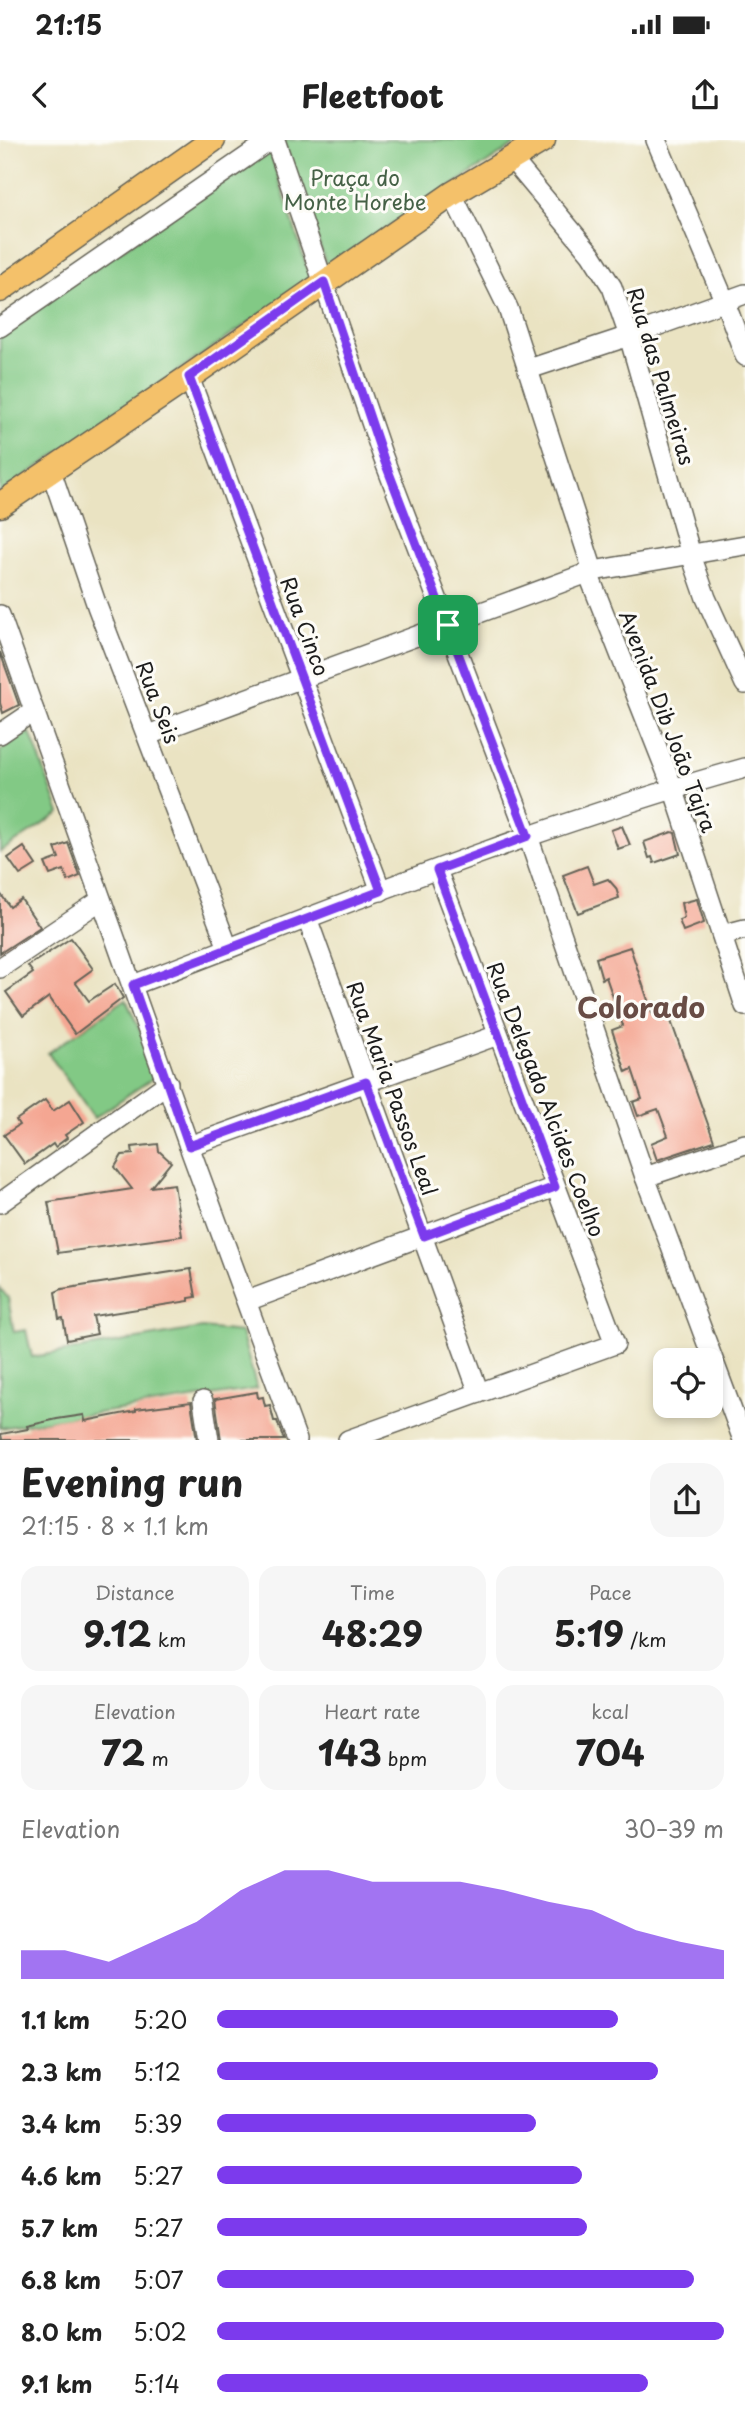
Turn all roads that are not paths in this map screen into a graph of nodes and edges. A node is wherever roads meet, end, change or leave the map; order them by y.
1 (213, 140) edge
2 (543, 140) edge
3 (656, 140) edge
4 (271, 141) edge
5 (511, 158) junction
6 (452, 194) junction
7 (324, 282) junction
8 (0, 290) edge
9 (745, 294) edge
10 (725, 302) junction
11 (0, 327) edge
12 (629, 336) junction
13 (745, 356) edge
14 (529, 369) junction
15 (189, 377) junction
16 (51, 471) junction
17 (0, 505) edge
18 (745, 545) edge
19 (691, 555) junction
20 (591, 572) junction
21 (0, 615) edge
22 (448, 625) junction
23 (301, 678) junction
24 (745, 684) edge
25 (34, 711) junction
26 (0, 734) edge
27 (148, 735) junction
28 (745, 768) edge
29 (673, 788) junction
30 (528, 836) junction
31 (437, 870) junction
32 (381, 891) junction
33 (101, 900) junction
34 (307, 918) junction
35 (745, 929) edge
36 (722, 935) junction
37 (228, 948) junction
38 (0, 968) edge
39 (133, 985) junction
40 (745, 1006) edge
41 (498, 1035) junction
42 (366, 1082) junction
43 (168, 1083) junction
44 (745, 1144) edge
45 (189, 1146) junction
46 (645, 1177) junction
47 (555, 1187) junction
48 (0, 1203) edge
49 (424, 1236) junction
50 (247, 1301) junction
51 (479, 1393) junction
52 (204, 1401) dead end
53 (209, 1440) edge
54 (297, 1440) edge
55 (348, 1440) edge
56 (743, 1440) edge

1 - 8 main road
2 - 5 main road
3 - 10 street
4 - 7 street
4 - 11 street
5 - 6 main road
5 - 12 street, Rua das Palmeiras
6 - 7 main road
6 - 14 street, Avenida Dib João Tajra
7 - 15 main road
7 - 22 street
9 - 10 street
10 - 12 street
10 - 13 street
12 - 14 street
12 - 19 street, Rua das Palmeiras
14 - 20 street, Avenida Dib João Tajra
15 - 16 main road
15 - 23 street, Rua Cinco
16 - 17 main road
16 - 27 street, Rua Seis
18 - 19 street
19 - 20 street
19 - 24 street
20 - 22 street
20 - 29 street, Avenida Dib João Tajra
21 - 25 street
22 - 23 street
22 - 30 street
23 - 27 street
23 - 32 street, Rua Cinco
25 - 26 street
25 - 33 street
27 - 37 street, Rua Seis
28 - 29 street
29 - 30 street
29 - 36 street, Avenida Dib João Tajra
30 - 31 street
30 - 46 street
31 - 32 street
31 - 41 street, Rua Delegado Alcides Coelho
32 - 34 street
33 - 38 street
33 - 39 street
34 - 37 street
34 - 42 street, Rua Maria Passos Leal
35 - 36 street
36 - 40 street, Avenida Dib João Tajra
37 - 39 street
39 - 43 street
41 - 42 street
41 - 47 street, Rua Delegado Alcides Coelho
42 - 45 street
42 - 49 street, Rua Maria Passos Leal
43 - 45 street
43 - 48 street
44 - 46 street
45 - 50 street
46 - 56 street
47 - 49 street
47 - 51 street, Rua Delegado Alcides Coelho
49 - 50 street
49 - 51 street, Rua Maria Passos Leal
50 - 54 street
51 - 55 street
52 - 53 street

